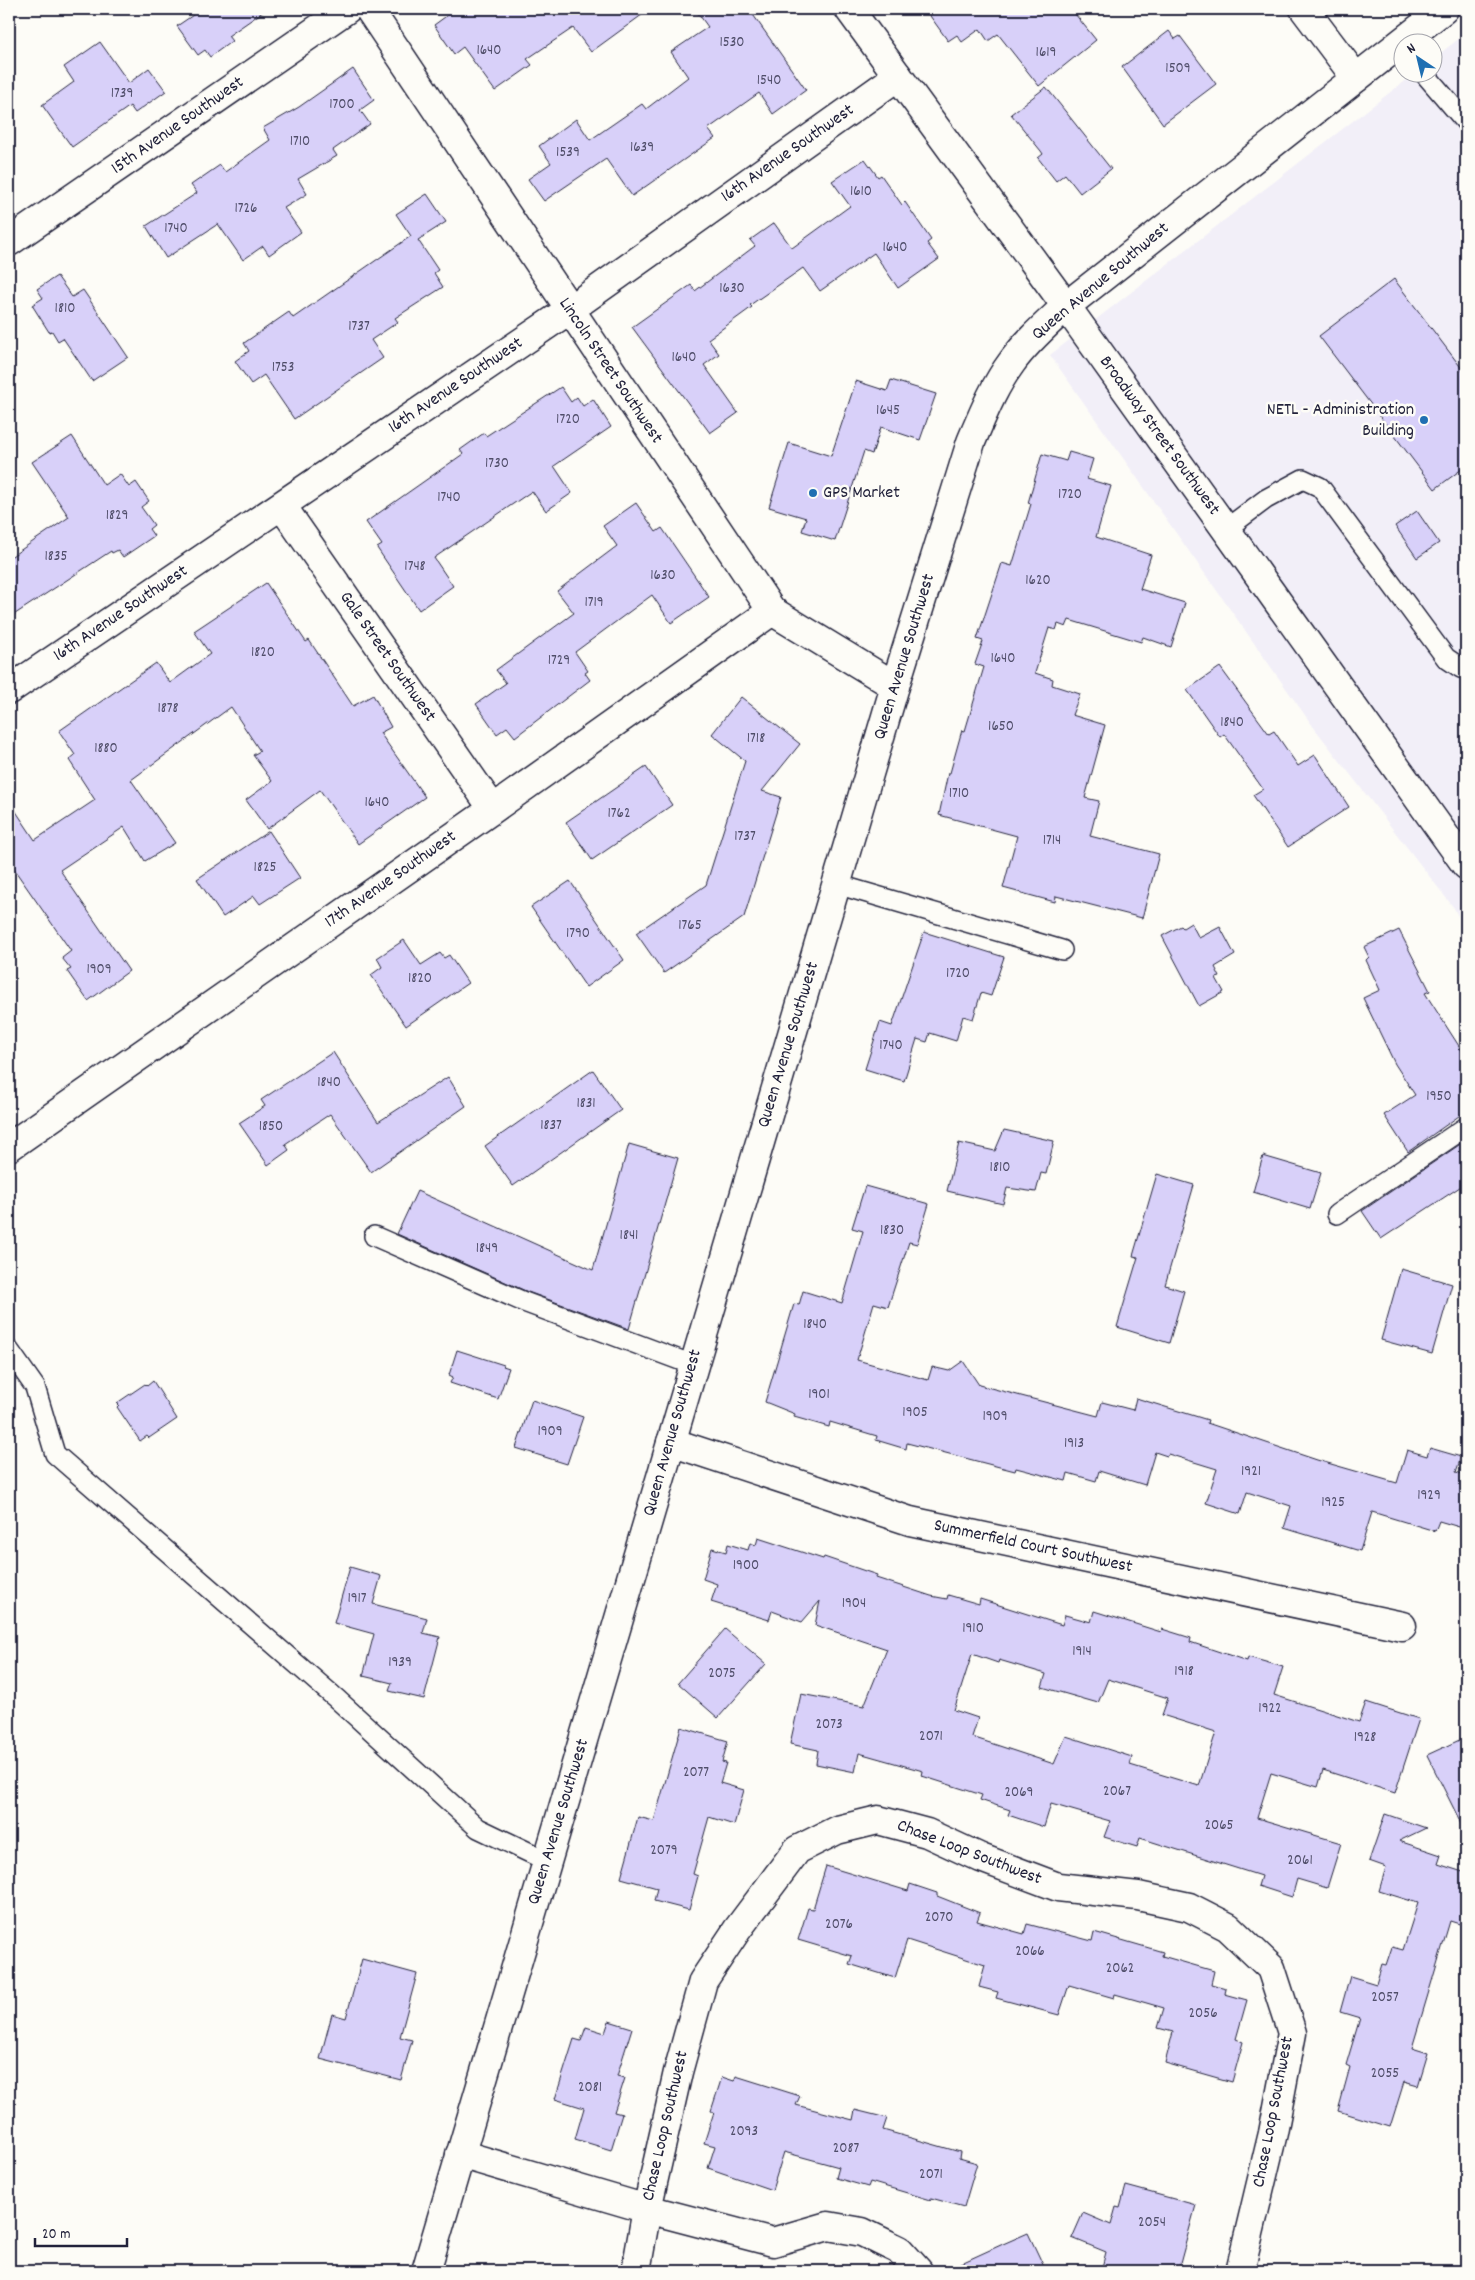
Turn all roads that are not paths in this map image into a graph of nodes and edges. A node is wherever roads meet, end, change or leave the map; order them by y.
1 (347, 9) edge
2 (369, 9) edge
3 (849, 9) edge
4 (1304, 9) edge
5 (1444, 9) edge
6 (1417, 32) edge
7 (1392, 52) edge
8 (898, 76) junction
9 (1356, 78) junction
10 (1432, 82) edge
11 (1466, 122) edge
12 (9, 242) edge
13 (1066, 306) junction
14 (568, 310) junction
15 (282, 506) junction
16 (1226, 529) junction
17 (772, 612) junction
18 (1466, 665) edge
19 (895, 686) junction
20 (9, 690) edge
21 (493, 809) junction
22 (1466, 865) edge
23 (836, 884) junction
24 (1062, 950) dead end
25 (1466, 1127) edge
26 (9, 1147) edge
27 (1337, 1214) dead end
28 (374, 1236) dead end
29 (9, 1350) edge
30 (694, 1365) junction
31 (671, 1442) junction
32 (1402, 1626) dead end
33 (547, 1861) junction
34 (460, 2154) junction
35 (647, 2209) junction
36 (426, 2271) edge
37 (636, 2271) edge
38 (918, 2271) edge
39 (1240, 2271) edge

1 - 12 street, 15th Avenue Southwest
2 - 14 street, Lincoln Street Southwest
3 - 8 street, Broadway Street Southwest
4 - 9 street
5 - 6 street, Queen Avenue Southwest
7 - 9 street, Queen Avenue Southwest
8 - 13 street, Broadway Street Southwest
8 - 14 street, 16th Avenue Southwest
9 - 13 street, Queen Avenue Southwest
10 - 11 lane
13 - 16 street, Broadway Street Southwest
13 - 19 street, Queen Avenue Southwest
14 - 15 street, 16th Avenue Southwest
14 - 17 street, Lincoln Street Southwest
15 - 20 street, 16th Avenue Southwest
15 - 21 street, Gale Street Southwest
16 - 18 lane
16 - 22 street, Broadway Street Southwest
17 - 19 street, Lincoln Street Southwest
17 - 21 street, 17th Avenue Southwest
19 - 23 street, Queen Avenue Southwest
21 - 26 street, 17th Avenue Southwest
23 - 24 lane
23 - 30 street, Queen Avenue Southwest
25 - 27 lane
28 - 30 lane
29 - 33 lane
30 - 31 street, Queen Avenue Southwest
31 - 32 street, Summerfield Court Southwest
31 - 33 street, Queen Avenue Southwest
33 - 34 street, Queen Avenue Southwest
34 - 35 street
34 - 36 street, Queen Avenue Southwest
35 - 37 street, Chase Loop Southwest
35 - 38 street
35 - 39 street, Chase Loop Southwest

